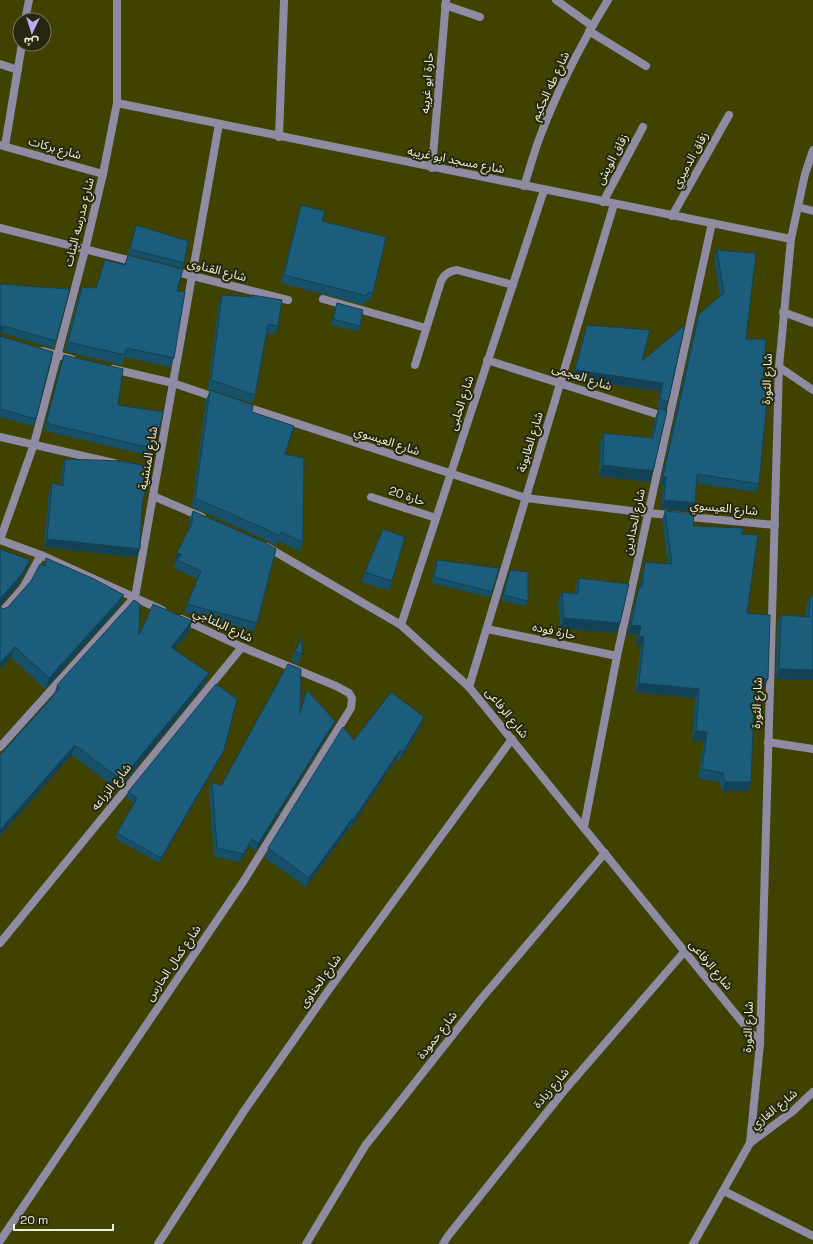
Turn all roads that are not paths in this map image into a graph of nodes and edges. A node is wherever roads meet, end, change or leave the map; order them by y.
1 (28, 0) edge
2 (117, 0) edge
3 (284, 0) edge
4 (556, 0) edge
5 (608, 0) edge
6 (445, 2) edge
7 (26, 12) edge
8 (480, 17) dead end
9 (591, 28) junction
10 (21, 52) edge
11 (0, 64) edge
12 (646, 66) dead end
13 (18, 70) junction
14 (116, 103) junction
15 (729, 115) dead end
16 (219, 124) junction
17 (643, 127) dead end
18 (279, 137) junction
19 (3, 145) edge
20 (813, 150) edge
21 (432, 168) junction
22 (104, 174) junction
23 (524, 186) junction
24 (544, 190) junction
25 (602, 202) junction
26 (614, 204) junction
27 (798, 207) junction
28 (813, 211) edge
29 (672, 216) junction
30 (712, 223) junction
31 (0, 228) edge
32 (791, 239) junction
33 (85, 250) junction
34 (146, 265) edge
35 (161, 268) edge
36 (192, 276) junction
37 (512, 285) junction
38 (322, 299) dead end
39 (288, 300) dead end
40 (783, 312) junction
41 (813, 323) edge
42 (426, 328) junction
43 (36, 349) edge
44 (57, 355) junction
45 (487, 360) junction
46 (80, 361) edge
47 (415, 365) dead end
48 (103, 366) edge
49 (779, 367) junction
50 (173, 383) junction
51 (560, 383) junction
52 (813, 390) edge
53 (669, 418) junction
54 (0, 437) edge
55 (34, 444) junction
56 (119, 464) edge
57 (450, 474) junction
58 (153, 496) junction
59 (371, 496) dead end
60 (526, 498) junction
61 (648, 513) junction
62 (436, 518) junction
63 (211, 522) edge
64 (775, 525) junction
65 (0, 540) edge
66 (262, 544) edge
67 (41, 555) junction
68 (135, 597) junction
69 (0, 614) edge
70 (401, 625) junction
71 (487, 629) junction
72 (242, 647) junction
73 (616, 656) junction
74 (469, 687) junction
75 (349, 693) joint
76 (512, 739) junction
77 (768, 742) junction
78 (0, 747) edge
79 (813, 749) edge
80 (584, 827) junction
81 (605, 853) junction
82 (0, 943) edge
83 (684, 952) junction
84 (760, 1044) junction
85 (813, 1092) edge
86 (750, 1143) junction
87 (724, 1191) junction
88 (813, 1236) edge
89 (0, 1241) edge
90 (158, 1244) edge
91 (306, 1244) edge
92 (443, 1244) edge
93 (693, 1244) edge

1 - 7 street
2 - 14 street, شارع مدرسه البنات
3 - 18 street
4 - 9 street
5 - 9 street, شارع طه الحكيم
6 - 8 street
6 - 21 street, حارة ابو غريبه
9 - 12 street
9 - 23 street, شارع طه الحكيم
10 - 13 street
11 - 13 street
13 - 19 street
14 - 16 street, شارع مسجد ابو غريبه
14 - 22 street, شارع مدرسه البنات
15 - 29 street, زقاق الدميري
16 - 18 street, شارع مسجد ابو غريبه
16 - 36 street, شارع المنشية
17 - 25 street, زقاق الويش
18 - 21 street, شارع مسجد ابو غريبه
19 - 22 street, شارع بركات
20 - 27 street, شارع الثورة
21 - 23 street, شارع مسجد ابو غريبه
22 - 33 street, شارع مدرسه البنات
23 - 24 street, شارع مسجد ابو غريبه
24 - 25 street, شارع مسجد ابو غريبه
24 - 37 street, شارع الحلبى
25 - 26 street, شارع مسجد ابو غريبه
26 - 29 street, شارع مسجد ابو غريبه
26 - 51 street, شارع الطابونة
27 - 28 street
27 - 32 street, شارع الثورة
29 - 30 street, شارع مسجد ابو غريبه
30 - 32 street, شارع مسجد ابو غريبه
30 - 53 street, شارع الحدادين
31 - 33 street
32 - 40 street, شارع الثورة
33 - 34 street
33 - 44 street, شارع مدرسه البنات
35 - 36 street, شارع القناوى
36 - 39 street, شارع القناوى
36 - 50 street, شارع المنشية
37 - 42 street
37 - 45 street, شارع الحلبى
38 - 42 street
40 - 41 street
40 - 49 street, شارع الثورة
42 - 47 street
43 - 44 street
44 - 46 street
44 - 55 street, شارع مدرسه البنات
45 - 51 street, شارع العجمى
45 - 57 street, شارع الحلبى
48 - 50 street, شارع العيسوي
49 - 52 street
49 - 64 street, شارع الثورة
50 - 57 street, شارع العيسوي
50 - 58 street, شارع المنشية
51 - 53 street, شارع العجمى
51 - 60 street, شارع الطابونة
53 - 61 street, شارع الحدادين
54 - 55 street
55 - 56 street
55 - 65 street, شارع مدرسه البنات
57 - 60 street, شارع العيسوي
57 - 62 street, شارع الحلبى
58 - 63 street
58 - 68 street, شارع المنشية
59 - 62 street, حارة 20
60 - 61 street, شارع العيسوي
60 - 71 street, شارع الطابونة
61 - 64 street, شارع العيسوي
61 - 73 street, شارع الحدادين
62 - 70 street, شارع الحلبى
64 - 77 street, شارع الثورة
65 - 67 street, شارع البلتاجي
66 - 70 street, شارع الرفاعى
67 - 68 street, شارع البلتاجي
67 - 69 street
68 - 72 street, شارع البلتاجي
68 - 78 street
70 - 74 street, شارع الرفاعى
71 - 73 street, حارة فوده
71 - 74 street, شارع الطابونة
72 - 75 street, شارع البلتاجي
72 - 82 street, شارع الزراعه
73 - 80 street, شارع الحدادين
74 - 76 street, شارع الرفاعى
75 - 89 street, شارع كمال الحارس
76 - 80 street, شارع الرفاعى
76 - 90 street, شارع الحناوى
77 - 79 street
77 - 84 street, شارع الثورة
80 - 81 street, شارع الرفاعى
81 - 83 street, شارع الرفاعى
81 - 91 street, شارع حمودة
83 - 84 street, شارع الرفاعى
83 - 92 street, شارع زيادة
84 - 86 street, شارع الثورة
85 - 86 street, شارع الغازي
86 - 87 street, شارع الثورة
87 - 88 street
87 - 93 street, شارع الثورة

